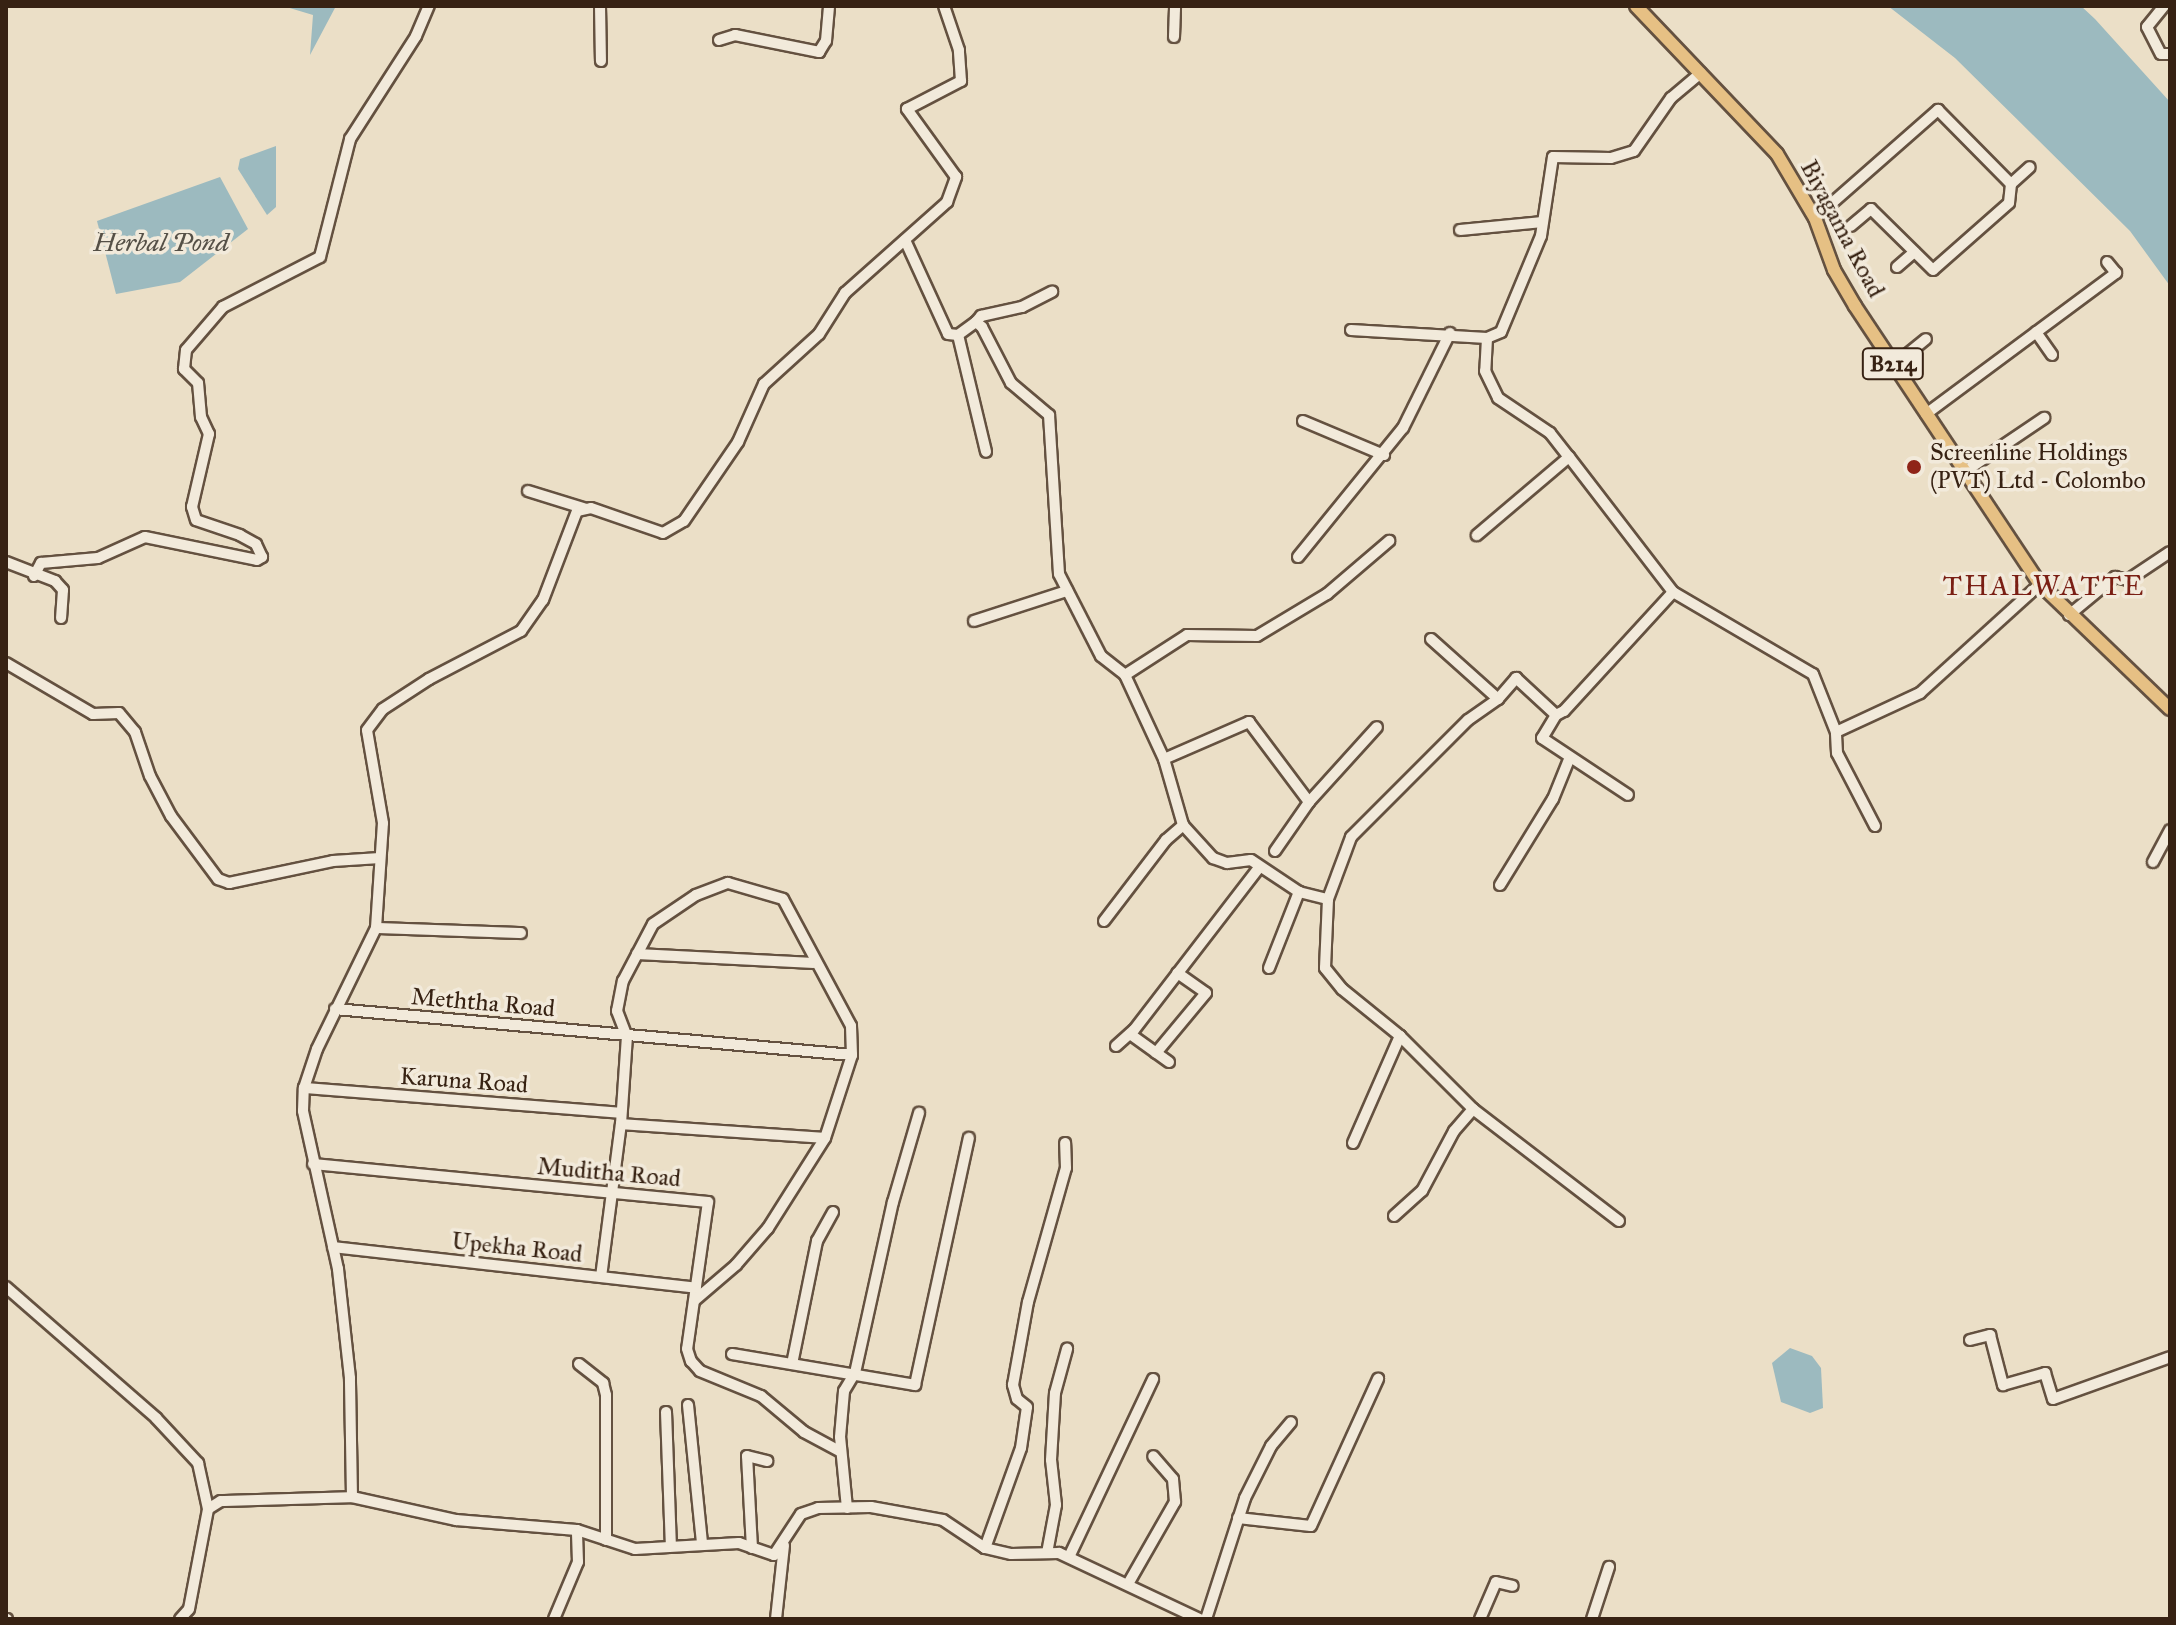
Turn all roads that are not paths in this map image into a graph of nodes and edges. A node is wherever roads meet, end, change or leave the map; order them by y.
1 (429, 6) edge
2 (600, 6) edge
3 (829, 6) edge
4 (944, 6) edge
5 (1175, 6) edge
6 (1636, 6) edge
7 (2164, 6) edge
8 (1174, 37) dead end
9 (719, 40) dead end
10 (2170, 54) edge
11 (601, 61) dead end
12 (1701, 73) junction
13 (2030, 167) dead end
14 (2011, 184) junction
15 (1815, 218) junction
16 (1543, 222) junction
17 (1851, 226) dead end
18 (1460, 230) dead end
19 (905, 240) junction
20 (1914, 252) junction
21 (2107, 262) dead end
22 (1897, 267) dead end
23 (1052, 292) dead end
24 (976, 322) junction
25 (1351, 330) dead end
26 (2036, 332) junction
27 (1450, 333) junction
28 (958, 335) junction
29 (1487, 338) junction
30 (1926, 339) dead end
31 (2052, 355) dead end
32 (1894, 365) junction
33 (1926, 414) junction
34 (2044, 418) dead end
35 (1303, 421) dead end
36 (986, 452) dead end
37 (1384, 455) junction
38 (1569, 457) junction
39 (1964, 472) junction
40 (528, 491) dead end
41 (583, 508) junction
42 (1477, 535) dead end
43 (1389, 541) dead end
44 (2170, 552) edge
45 (1298, 557) dead end
46 (6, 562) edge
47 (34, 576) junction
48 (2040, 584) junction
49 (1067, 591) junction
50 (1673, 592) junction
51 (2069, 615) junction
52 (61, 618) dead end
53 (974, 621) dead end
54 (1431, 639) dead end
55 (6, 663) edge
56 (1125, 675) junction
57 (1498, 699) junction
58 (2170, 709) edge
59 (1556, 715) junction
60 (1377, 727) dead end
61 (1836, 732) junction
62 (1570, 757) junction
63 (1164, 759) junction
64 (1628, 795) dead end
65 (1309, 802) junction
66 (1183, 825) junction
67 (1875, 826) dead end
68 (2170, 830) edge
69 (1275, 851) dead end
70 (380, 858) junction
71 (2153, 862) dead end
72 (1258, 869) junction
73 (1500, 885) dead end
74 (1299, 892) junction
75 (1328, 899) junction
76 (1104, 921) dead end
77 (376, 928) junction
78 (521, 933) dead end
79 (637, 954) junction
80 (814, 963) junction
81 (1269, 968) dead end
82 (1177, 973) junction
83 (335, 1009) junction
84 (1130, 1034) junction
85 (1400, 1036) junction
86 (627, 1037) junction
87 (1116, 1046) dead end
88 (1156, 1053) junction
89 (852, 1055) junction
90 (1169, 1062) dead end
91 (304, 1088) junction
92 (1473, 1109) junction
93 (919, 1113) dead end
94 (621, 1118) junction
95 (825, 1138) junction
96 (969, 1138) dead end
97 (1065, 1143) dead end
98 (1353, 1143) dead end
99 (313, 1164) junction
100 (614, 1195) junction
101 (833, 1212) dead end
102 (1394, 1216) dead end
103 (1619, 1221) dead end
104 (333, 1247) junction
105 (601, 1277) junction
106 (6, 1287) edge
107 (696, 1288) junction
108 (694, 1301) junction
109 (1970, 1340) dead end
110 (1067, 1349) dead end
111 (732, 1354) dead end
112 (2170, 1357) edge
113 (579, 1364) dead end
114 (792, 1364) junction
115 (855, 1373) junction
116 (1153, 1379) dead end
117 (1378, 1379) dead end
118 (688, 1405) dead end
119 (666, 1412) dead end
120 (1291, 1422) dead end
121 (841, 1452) junction
122 (1153, 1456) dead end
123 (767, 1461) dead end
124 (352, 1497) junction
125 (847, 1508) junction
126 (208, 1509) junction
127 (1238, 1518) junction
128 (577, 1530) junction
129 (606, 1540) junction
130 (702, 1544) junction
131 (784, 1545) junction
132 (671, 1546) junction
133 (752, 1548) junction
134 (985, 1548) junction
135 (1047, 1553) junction
136 (1069, 1557) junction
137 (1609, 1567) dead end
138 (1128, 1584) junction
139 (1513, 1586) dead end
140 (180, 1619) edge
141 (554, 1619) edge
142 (776, 1619) edge
143 (1199, 1619) edge
144 (1206, 1619) edge
145 (1480, 1619) edge
146 (1592, 1619) edge

1 - 47 street
2 - 11 street
3 - 9 street
4 - 19 street
5 - 8 street
6 - 12 main road, Biyagama Road / B214
7 - 10 street
12 - 15 main road, Biyagama Road / B214
12 - 16 street
13 - 14 street
14 - 15 street
14 - 20 street
15 - 32 main road, Biyagama Road / B214
16 - 18 street
16 - 29 street
17 - 20 street
19 - 28 street
19 - 41 street
20 - 22 street
21 - 26 street
23 - 24 street
24 - 28 street
24 - 49 street
25 - 27 street
26 - 31 street
26 - 33 street
27 - 29 street
27 - 37 street
28 - 36 street
29 - 38 street
30 - 32 street
32 - 33 main road, Biyagama Road / B214
33 - 39 main road, Biyagama Road / B214
34 - 39 street
35 - 37 street
37 - 45 street
38 - 42 street
38 - 50 street
39 - 48 main road, Biyagama Road / B214
40 - 41 street
41 - 70 street
43 - 56 street
44 - 51 street
46 - 47 street
47 - 52 street
48 - 51 main road, Biyagama Road / B214
48 - 61 street
49 - 53 street
49 - 56 street
50 - 59 street
50 - 61 street
51 - 58 main road, Biyagama Road / B214
54 - 57 street
55 - 70 street
56 - 63 street
57 - 59 street
57 - 75 street
59 - 62 street
60 - 65 street
61 - 67 street
62 - 64 street
62 - 73 street
63 - 65 street
63 - 66 street
65 - 69 street
66 - 72 street
66 - 76 street
68 - 71 street
70 - 77 street
72 - 74 street
72 - 82 street
74 - 75 street
74 - 81 street
75 - 85 street
77 - 78 street
77 - 83 street
79 - 80 street
79 - 80 street
79 - 86 street
80 - 89 street
82 - 84 street
82 - 88 street
83 - 86 street, Meththa Road
83 - 91 street
84 - 87 street
84 - 88 street
85 - 92 street
85 - 98 street
86 - 89 street, Meththa Road
86 - 94 street
88 - 90 street
89 - 95 street
91 - 94 street, Karuna Road
91 - 99 street
92 - 102 street
92 - 103 street
93 - 115 street
94 - 95 street, Karuna Road
94 - 100 street
95 - 108 street
96 - 115 street
97 - 134 street
99 - 100 street, Muditha Road
99 - 104 street
100 - 105 street
100 - 107 street, Muditha Road
101 - 114 street
104 - 105 street, Upekha Road
104 - 124 street
105 - 107 street, Upekha Road
106 - 126 street
107 - 108 street, Muditha Road
108 - 121 street, Muditha Road
109 - 112 street
110 - 135 street
111 - 114 street
113 - 129 street
114 - 115 street
115 - 121 street
116 - 136 street
117 - 127 street
118 - 130 street
119 - 132 street
120 - 127 street
121 - 125 street
122 - 138 street
123 - 133 street
124 - 126 street
124 - 128 street
125 - 131 street
125 - 134 street
126 - 140 street
127 - 144 street
128 - 129 street
128 - 141 street
129 - 132 street
130 - 132 street
130 - 133 street
131 - 133 street
131 - 142 street
134 - 135 street
135 - 136 street
136 - 138 street
137 - 146 street
138 - 143 street
139 - 145 street

